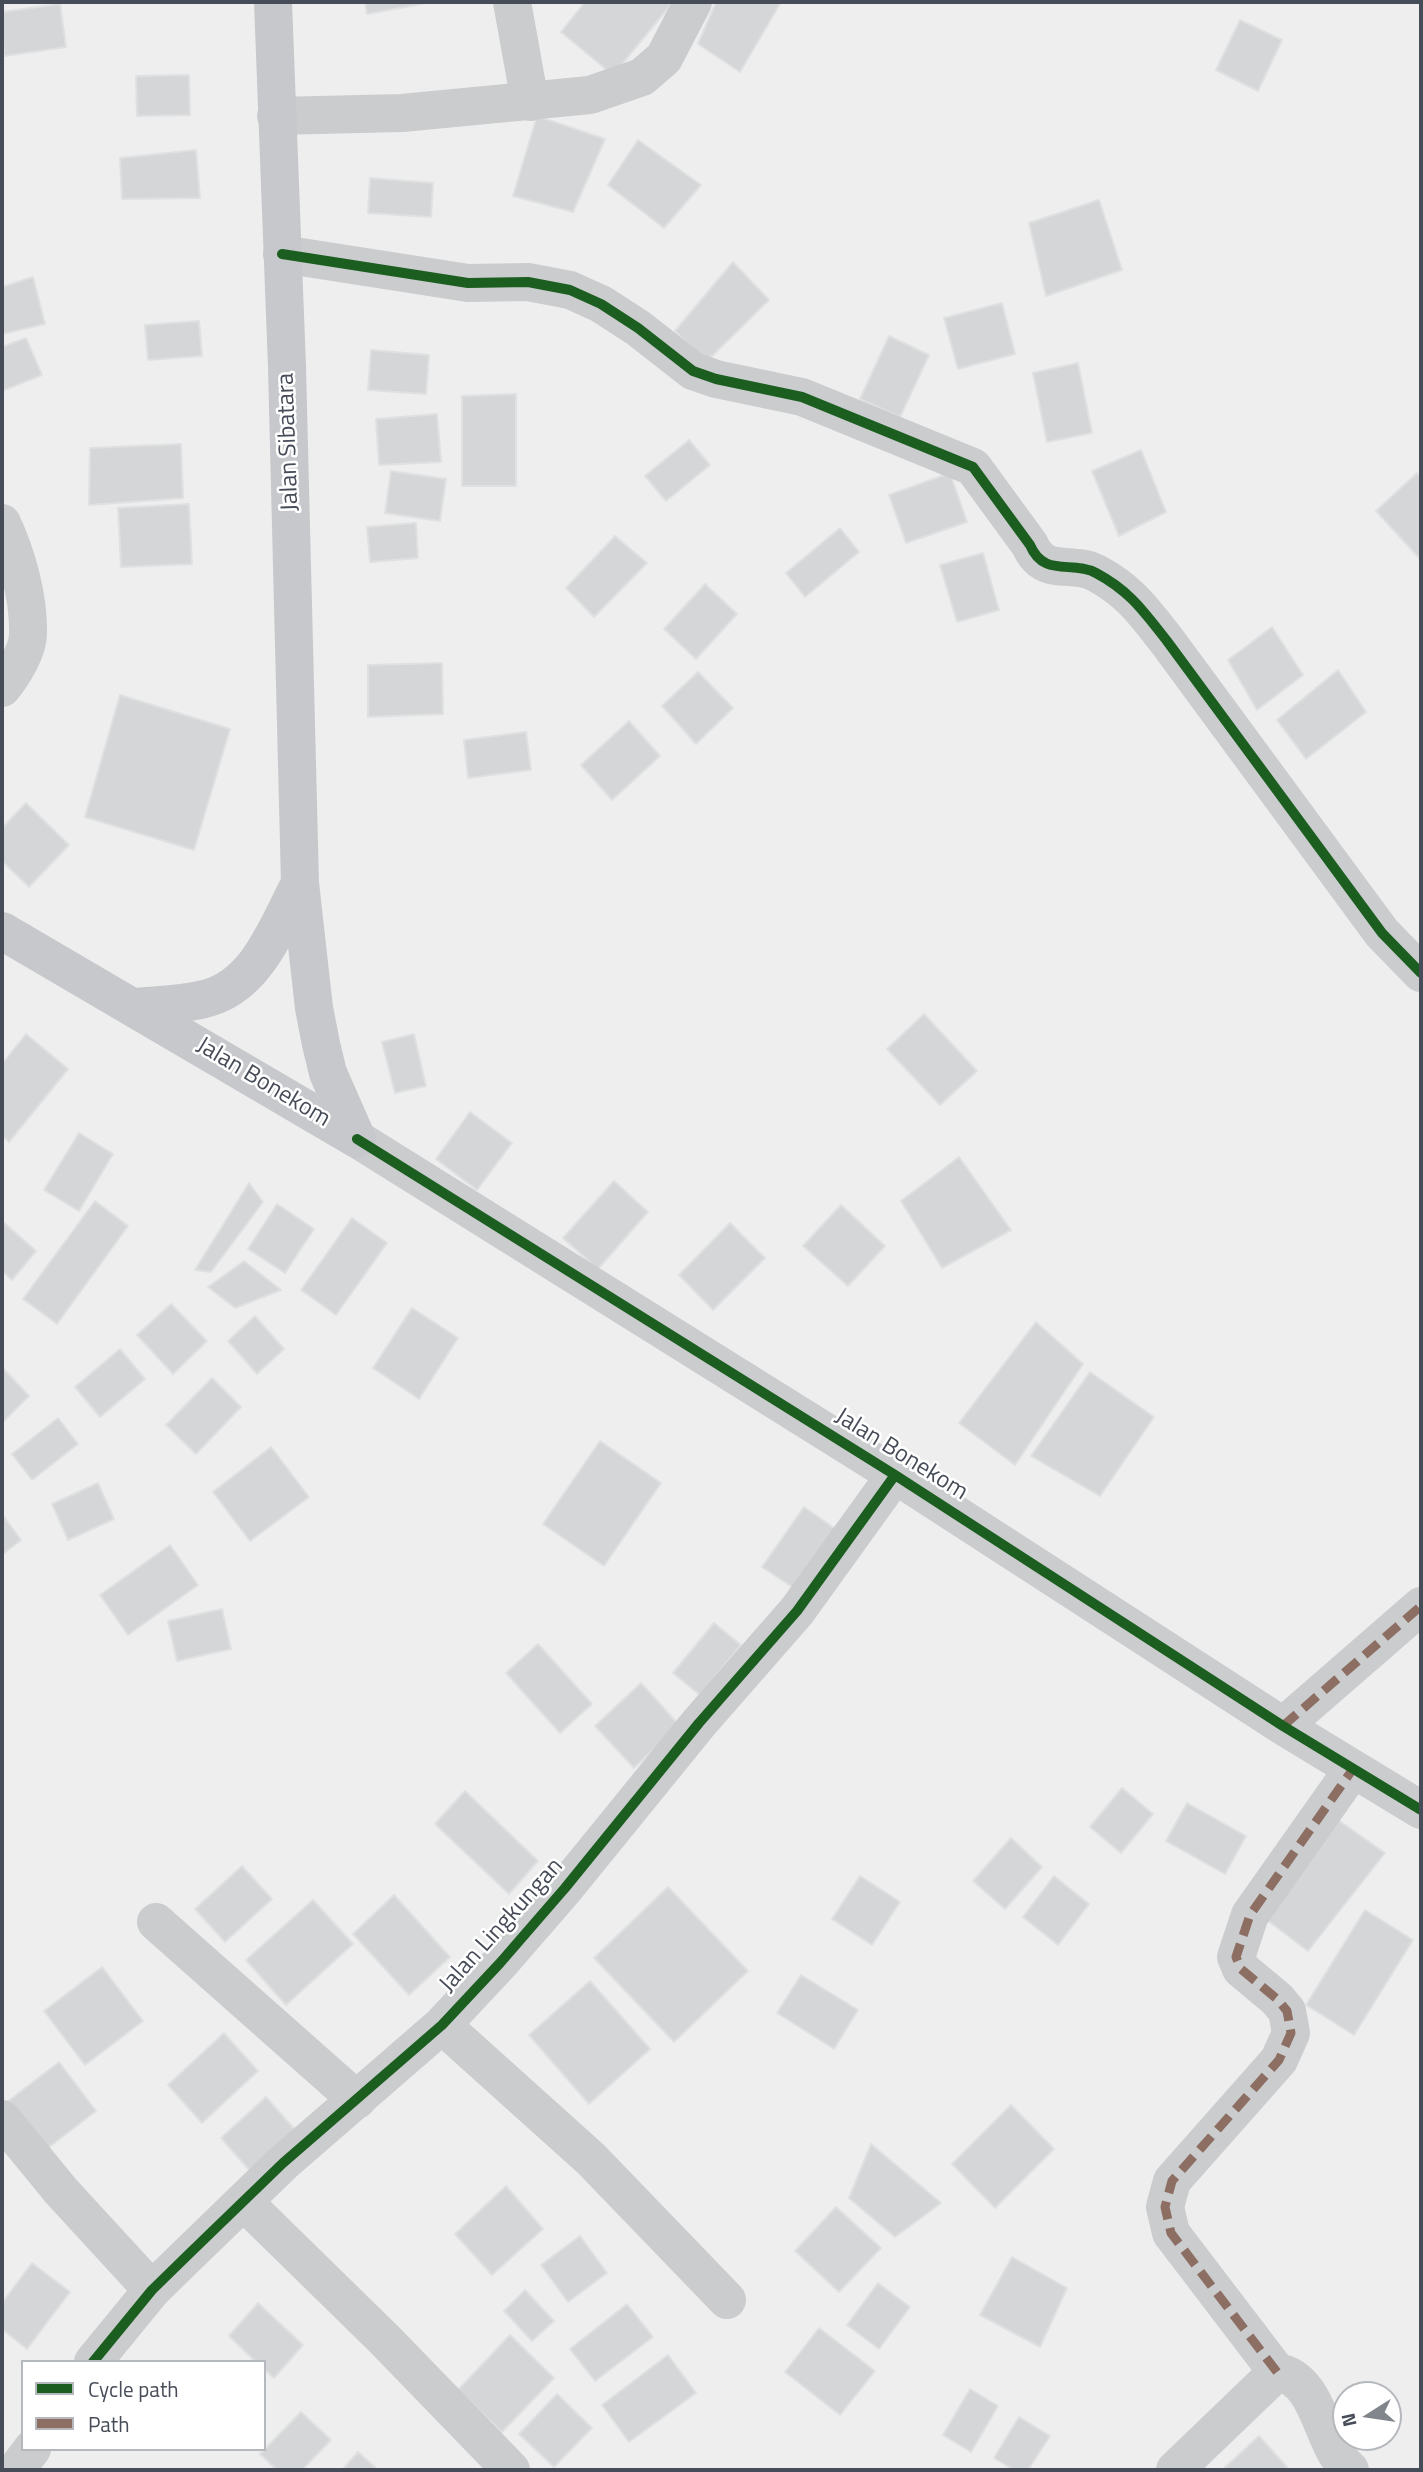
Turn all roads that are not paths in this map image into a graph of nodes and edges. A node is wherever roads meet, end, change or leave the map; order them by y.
1 (273, 2) edge
2 (512, 2) edge
3 (694, 2) edge
4 (530, 102) junction
5 (276, 116) junction
6 (282, 254) junction
7 (2, 523) edge
8 (2, 688) edge
9 (300, 883) junction
10 (2, 931) edge
11 (1421, 973) edge
12 (134, 1007) junction
13 (357, 1139) junction
14 (895, 1475) junction
15 (1421, 1606) edge
16 (1283, 1726) junction
17 (1353, 1769) junction
18 (1421, 1810) edge
19 (156, 1922) dead end
20 (442, 2025) junction
21 (357, 2101) junction
22 (2, 2119) edge
23 (244, 2202) junction
24 (152, 2290) junction
25 (727, 2300) dead end
26 (95, 2360) edge
27 (1277, 2372) junction
28 (30, 2451) edge
29 (16, 2470) edge
30 (511, 2470) edge
31 (1175, 2470) edge
32 (1350, 2470) edge

1 - 5 main road, Jalan Sibatara
2 - 4 street
3 - 4 street
4 - 5 street
5 - 6 main road, Jalan Sibatara
6 - 9 main road, Jalan Sibatara
6 - 11 street
7 - 8 street
9 - 12 main road, Jalan Sibatara
9 - 13 main road, Jalan Sibatara
10 - 12 main road, Jalan Bonekom
12 - 13 main road, Jalan Bonekom
13 - 14 street, Jalan Bonekom
14 - 16 street, Jalan Bonekom
14 - 20 street, Jalan Lingkungan
15 - 16 street
16 - 17 street, Jalan Bonekom
17 - 18 street, Jalan Bonekom
17 - 27 street
19 - 21 street
20 - 21 street, Jalan Lingkungan
20 - 25 street
21 - 23 street, Jalan Lingkungan
22 - 24 street
23 - 24 street, Jalan Lingkungan
23 - 30 street
24 - 26 street, Jalan Lingkungan
27 - 31 street
27 - 32 street
28 - 29 street

